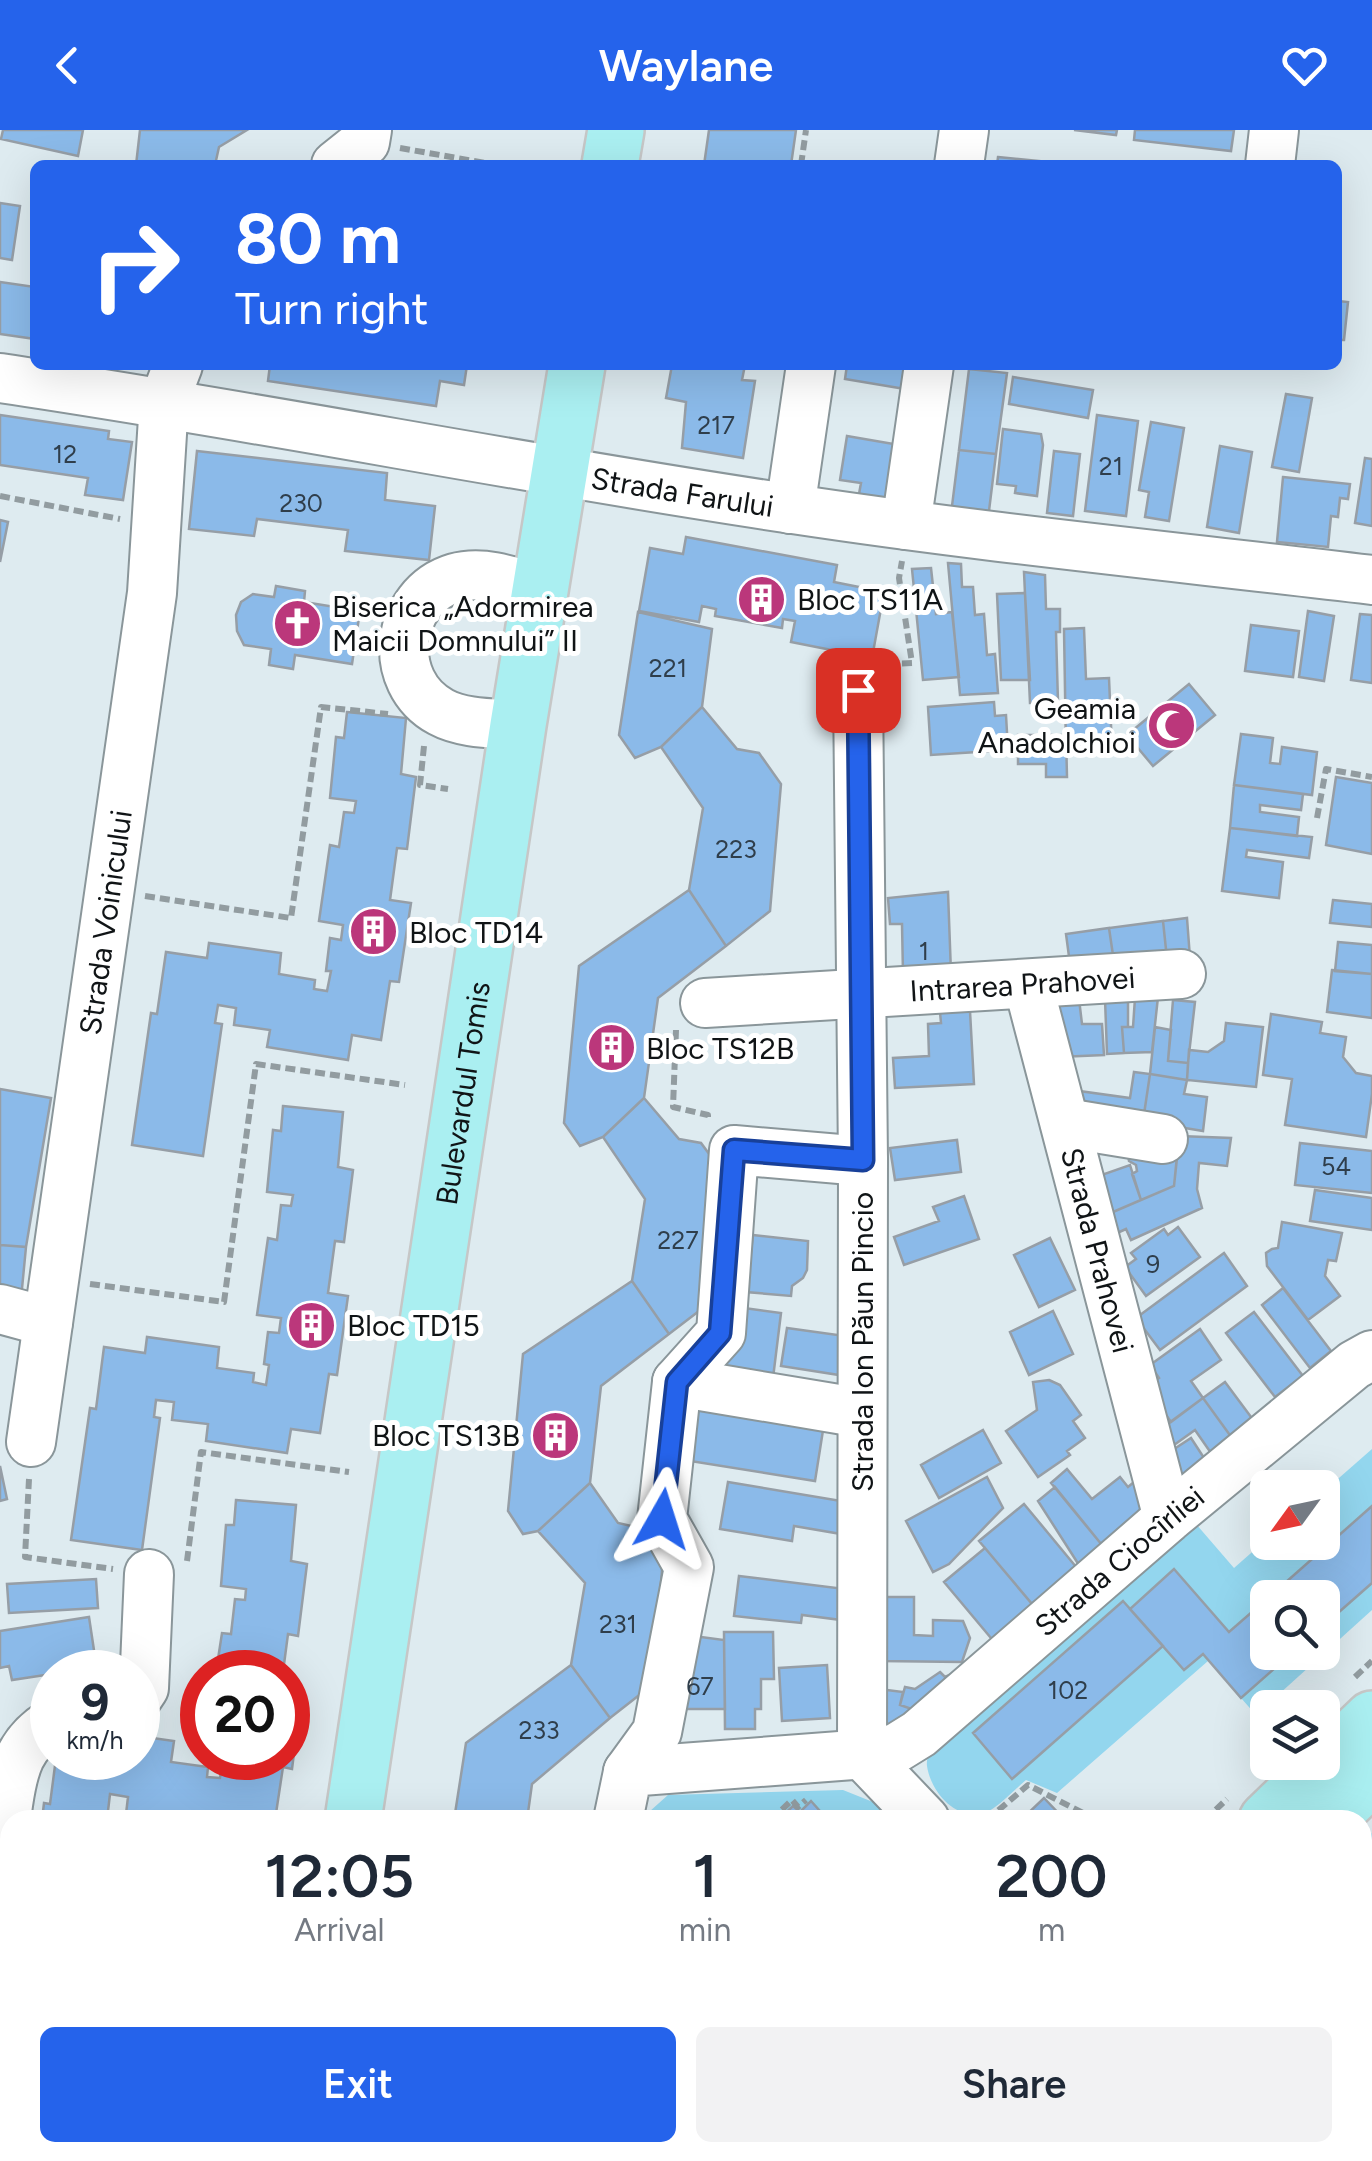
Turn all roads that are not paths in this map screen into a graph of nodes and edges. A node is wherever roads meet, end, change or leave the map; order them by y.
1 (616, 130) edge
2 (964, 130) edge
3 (1274, 130) edge
4 (611, 160) edge
5 (960, 160) edge
6 (1271, 160) edge
7 (576, 370) edge
8 (810, 370) edge
9 (929, 370) edge
10 (0, 378) edge
11 (171, 384) edge
12 (560, 470) junction
13 (790, 509) junction
14 (906, 525) junction
15 (1372, 580) edge
16 (539, 590) junction
17 (867, 677) road end
18 (518, 724) junction
19 (1181, 974) dead end
20 (1028, 984) junction
21 (861, 993) junction
22 (705, 1003) dead end
23 (1064, 1123) junction
24 (1164, 1139) dead end
25 (863, 1160) junction
26 (51, 1300) junction
27 (0, 1309) edge
28 (1372, 1356) edge
29 (677, 1382) junction
30 (862, 1414) junction
31 (31, 1442) road end
32 (1168, 1518) junction
33 (150, 1574) road end
34 (146, 1650) edge
35 (1372, 1719) edge
36 (30, 1743) edge
37 (862, 1754) junction
38 (628, 1772) junction
39 (1372, 1776) edge
40 (9, 1810) edge
41 (355, 1810) edge
42 (620, 1810) edge
43 (915, 1810) edge
44 (1247, 1810) edge
45 (1337, 1810) edge

1 - 4 main road
2 - 5 street
3 - 6 street
7 - 12 main road, Bulevardul Tomis
8 - 13 street
9 - 14 street
10 - 11 street, Strada Farului
11 - 12 street, Strada Farului
11 - 26 street, Strada Voinicului
12 - 13 street, Strada Farului
12 - 16 main road, Bulevardul Tomis
13 - 14 street, Strada Farului
14 - 15 street, Strada Farului
16 - 18 main road, Bulevardul Tomis
16 - 18 street
17 - 21 street, Strada Ion Păun Pincio
18 - 41 main road, Bulevardul Tomis
19 - 20 street, Intrarea Prahovei
20 - 21 street, Intrarea Prahovei
20 - 23 street, Strada Prahovei
21 - 22 street, Intrarea Prahovei
21 - 25 street, Strada Ion Păun Pincio
23 - 24 street
23 - 32 street, Strada Prahovei
25 - 29 street
25 - 30 street, Strada Ion Păun Pincio
26 - 27 street
26 - 31 street, Strada Voinicului
28 - 32 street, Strada Ciocîrliei
29 - 30 street
29 - 38 street
30 - 37 street, Strada Ion Păun Pincio
32 - 37 street, Strada Ciocîrliei
33 - 34 street
35 - 44 main road
36 - 40 street
37 - 38 street, Strada Ciocîrliei
37 - 43 street
38 - 42 street
39 - 45 main road

